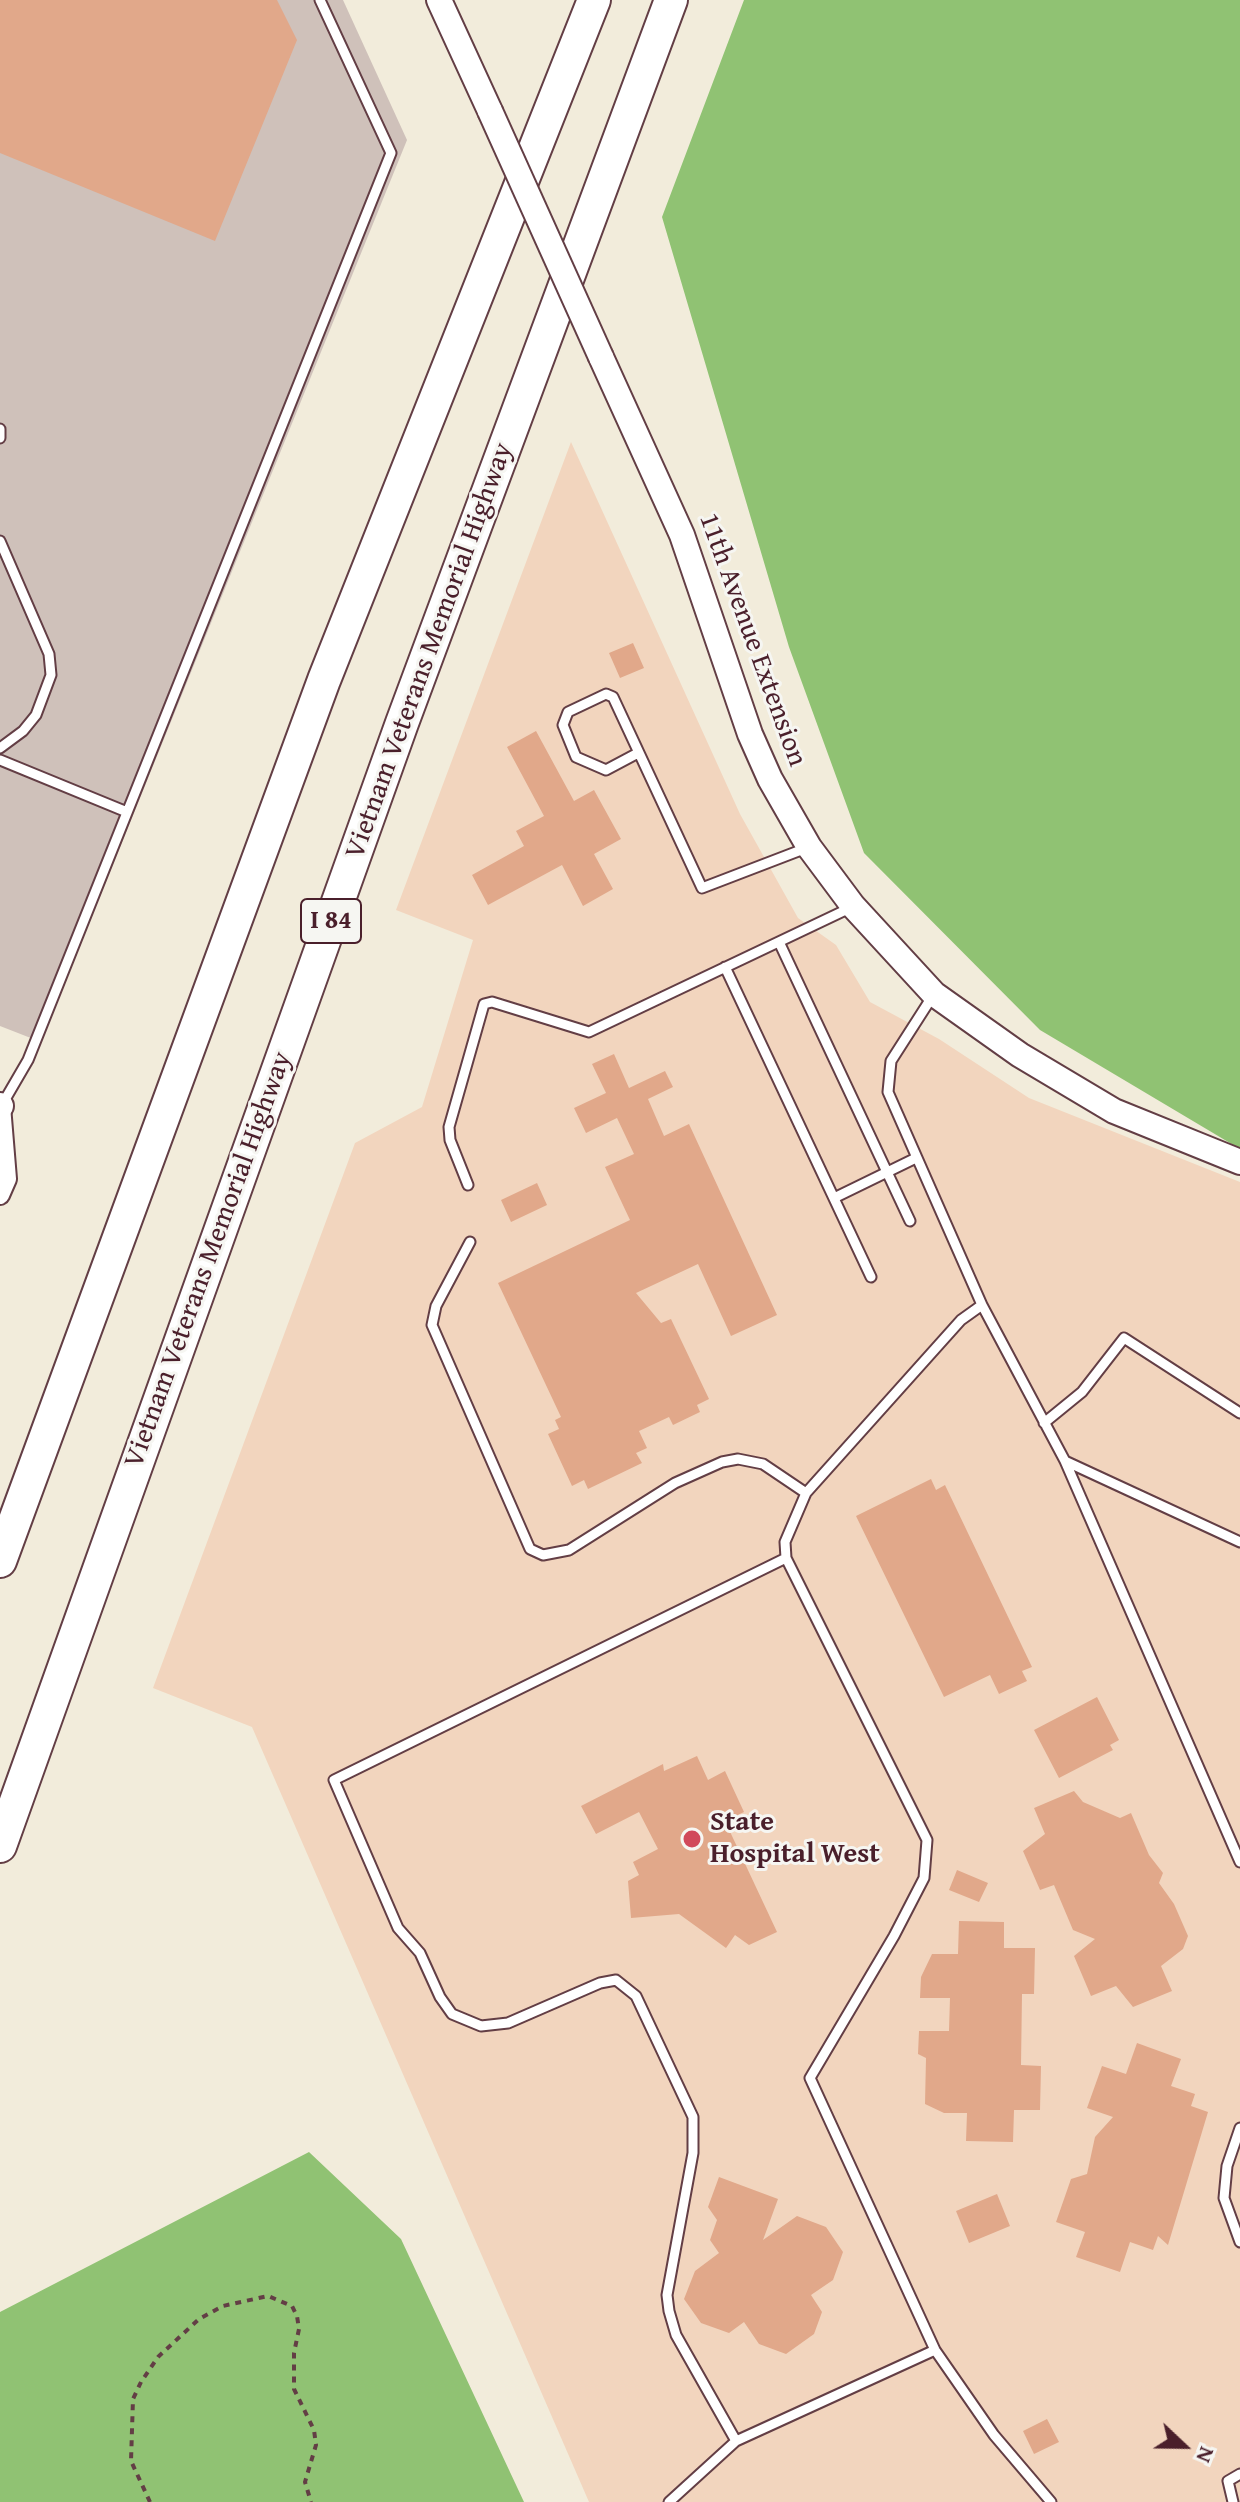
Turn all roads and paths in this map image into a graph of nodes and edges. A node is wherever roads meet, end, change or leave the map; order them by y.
1 (320, 0) edge
2 (439, 0) edge
3 (594, 0) edge
4 (671, 0) edge
5 (0, 429) edge
6 (0, 438) edge
7 (0, 541) edge
8 (0, 748) edge
9 (638, 753) junction
10 (0, 760) edge
11 (127, 812) junction
12 (809, 847) junction
13 (853, 906) junction
14 (779, 942) junction
15 (725, 967) junction
16 (934, 994) junction
17 (0, 1105) edge
18 (916, 1158) junction
19 (1240, 1162) edge
20 (886, 1172) junction
21 (468, 1185) dead end
22 (0, 1195) edge
23 (834, 1198) junction
24 (910, 1221) dead end
25 (470, 1242) dead end
26 (871, 1277) dead end
27 (982, 1305) junction
28 (1240, 1413) edge
29 (1044, 1423) junction
30 (1065, 1461) junction
31 (806, 1493) junction
32 (1240, 1542) edge
33 (786, 1558) junction
34 (0, 1561) edge
35 (0, 1846) edge
36 (1240, 1862) edge
37 (1240, 2128) edge
38 (1240, 2242) edge
39 (935, 2350) junction
40 (736, 2441) junction
41 (1240, 2474) edge
42 (150, 2502) edge
43 (311, 2502) edge
44 (669, 2502) edge
45 (1051, 2502) edge
46 (1233, 2502) edge

1 - 11 lane
2 - 12 street, 11th Avenue Extension, bridge
3 - 34 highway
4 - 35 highway, Vietnam Veterans Memorial Highway / I 84
5 - 6 lane
7 - 8 lane
9 - 9 lane
9 - 12 lane
10 - 11 lane
11 - 17 lane
12 - 13 street, 11th Avenue Extension
13 - 14 lane
13 - 16 street, 11th Avenue Extension
14 - 15 lane
14 - 20 lane
15 - 21 lane
15 - 23 lane
16 - 18 lane
16 - 19 street, 11th Avenue Extension
17 - 22 street
18 - 20 lane
18 - 27 lane
20 - 23 lane
20 - 24 lane
23 - 26 lane
25 - 31 lane
27 - 29 lane
27 - 31 lane
28 - 29 lane
29 - 30 lane
30 - 32 lane
30 - 36 lane
31 - 33 lane
33 - 39 lane
33 - 40 lane
37 - 38 lane
39 - 40 lane
39 - 45 lane
40 - 44 lane
41 - 46 lane
42 - 43 path

